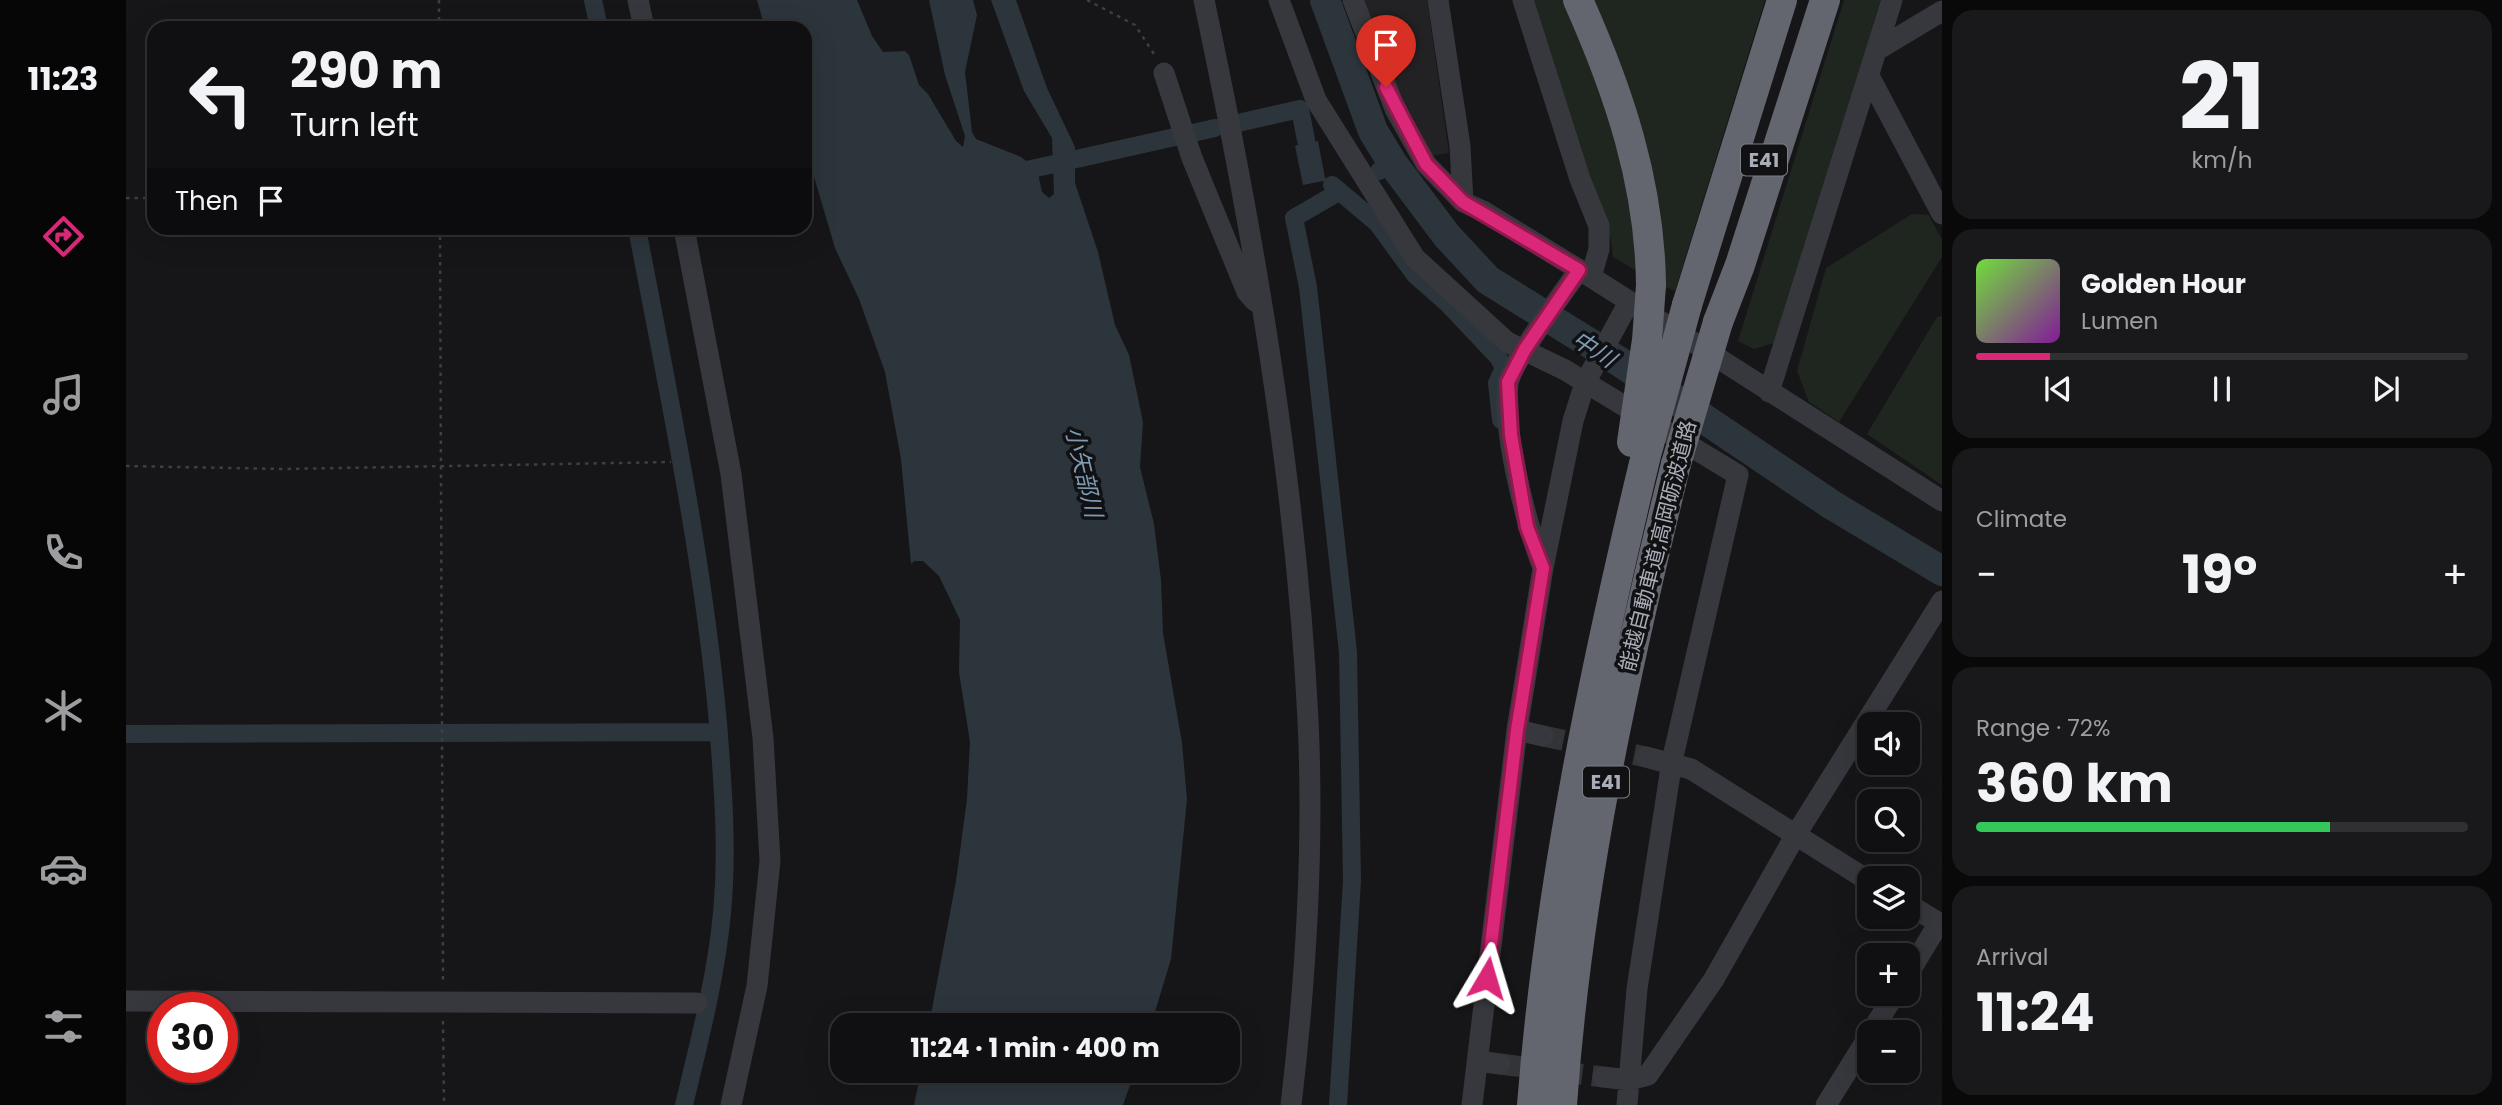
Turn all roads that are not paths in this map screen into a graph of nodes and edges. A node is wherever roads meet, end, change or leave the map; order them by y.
1 (638, 0) edge
2 (1204, 0) edge
3 (1279, 0) edge
4 (1353, 0) edge
5 (1438, 0) edge
6 (1523, 0) edge
7 (1578, 0) edge
8 (1782, 0) edge
9 (1814, 0) edge
10 (1825, 0) edge
11 (1892, 0) edge
12 (1942, 11) edge
13 (642, 21) edge
14 (1877, 50) junction
15 (1164, 73) road end
16 (1869, 76) junction
17 (1463, 202) junction
18 (1942, 214) edge
19 (685, 235) edge
20 (1585, 274) junction
21 (1640, 294) junction
22 (1261, 308) junction
23 (1717, 322) junction
24 (1530, 343) junction
25 (1588, 378) junction
26 (1769, 392) junction
27 (1640, 447) junction
28 (1942, 501) edge
29 (1543, 568) junction
30 (1942, 601) edge
31 (1517, 730) junction
32 (1543, 736) tunnel mouth
33 (1646, 757) tunnel mouth
34 (1672, 761) junction
35 (1795, 836) junction
36 (1857, 874) edge
37 (1920, 911) edge
38 (1920, 954) edge
39 (126, 1001) edge
40 (698, 1003) dead end
41 (1857, 1055) edge
42 (1477, 1061) junction
43 (1500, 1064) tunnel mouth
44 (1602, 1077) tunnel mouth
45 (1629, 1080) junction
46 (731, 1105) edge
47 (1291, 1105) edge
48 (1472, 1105) edge
49 (1532, 1105) edge
50 (1562, 1105) edge
51 (1627, 1105) edge
52 (1826, 1105) edge

1 - 13 street
2 - 22 street
3 - 24 street
4 - 17 street
5 - 17 street
6 - 20 street
7 - 21 highway
8 - 27 highway, 能越自動車道;高岡砺波道路 / E41, bridge
9 - 23 highway, 能越自動車道;高岡砺波道路 / E41
10 - 23 highway
11 - 14 street
12 - 14 street
14 - 16 street
15 - 22 street
16 - 18 street
16 - 26 street
17 - 20 street
19 - 46 street
20 - 21 street
20 - 24 street
21 - 25 street
21 - 26 street
21 - 27 highway, bridge
22 - 47 street
23 - 50 highway, 能越自動車道;高岡砺波道路 / E41, bridge
24 - 25 street
24 - 29 street
25 - 29 street
25 - 34 street
26 - 28 street
27 - 49 highway
29 - 31 street
30 - 35 street
31 - 32 street
31 - 42 street
33 - 34 street
34 - 35 street
34 - 45 street
35 - 36 street
35 - 45 street
37 - 38 street
39 - 40 street
41 - 52 street
42 - 43 street
42 - 48 street
44 - 45 street
45 - 51 street

